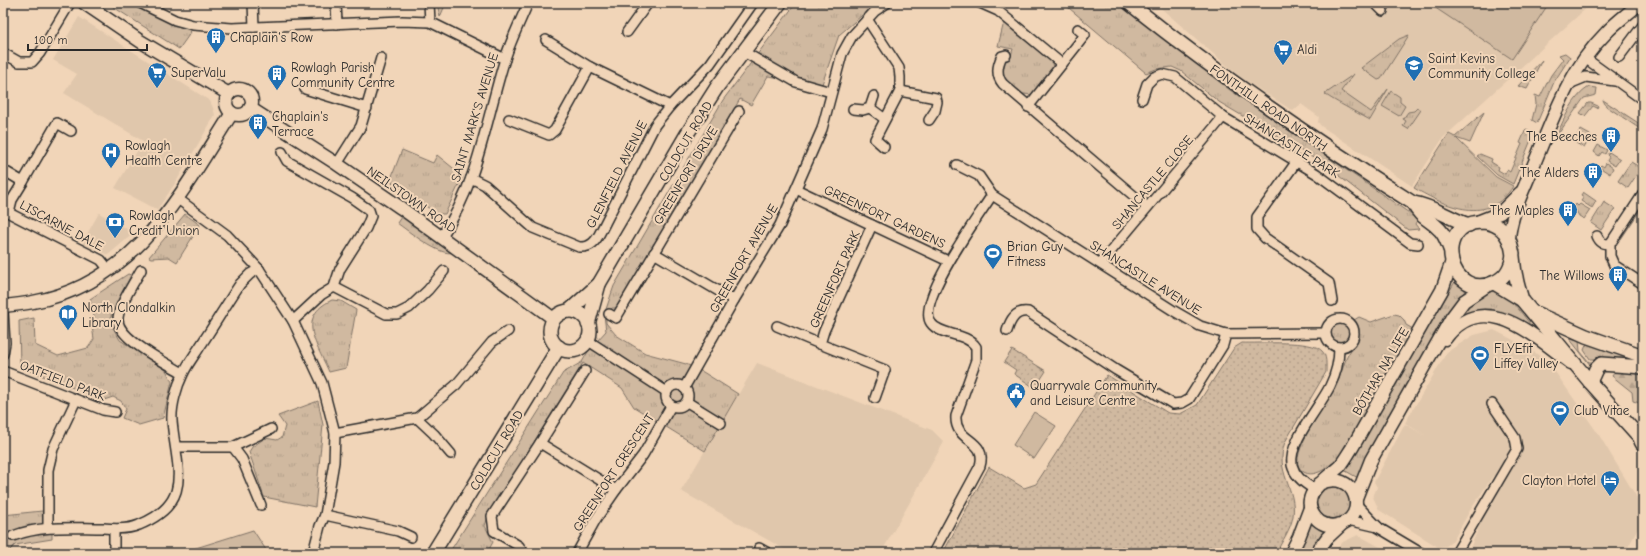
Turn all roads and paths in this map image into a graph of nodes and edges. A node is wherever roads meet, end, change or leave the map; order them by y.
1 (70, 3) edge
2 (84, 3) edge
3 (140, 3) edge
4 (253, 3) edge
5 (336, 3) edge
6 (429, 3) edge
7 (528, 3) edge
8 (648, 3) edge
9 (753, 3) edge
10 (780, 3) edge
11 (887, 3) edge
12 (980, 3) edge
13 (1130, 3) edge
14 (1374, 3) edge
15 (1640, 3) edge
16 (1383, 11) dead end
17 (867, 19) junction
18 (430, 22) junction
19 (337, 24) junction
20 (1643, 25) edge
21 (254, 27) junction
22 (1078, 30) dead end
23 (627, 32) dead end
24 (546, 40) dead end
25 (744, 52) junction
26 (3, 53) edge
27 (1006, 55) dead end
28 (1619, 57) dead end
29 (381, 58) dead end
30 (1585, 58) junction
31 (505, 59) junction
32 (1062, 64) junction
33 (590, 67) junction
34 (1618, 82) junction
35 (1569, 84) junction
36 (305, 89) dead end
37 (900, 91) junction
38 (831, 92) junction
39 (229, 94) junction
40 (874, 96) dead end
41 (1142, 100) dead end
42 (1643, 100) edge
43 (670, 106) junction
44 (1028, 107) junction
45 (250, 108) junction
46 (367, 108) junction
47 (870, 108) junction
48 (852, 109) dead end
49 (739, 111) dead end
50 (232, 113) junction
51 (1223, 117) junction
52 (510, 119) dead end
53 (886, 119) junction
54 (929, 120) dead end
55 (71, 131) dead end
56 (884, 147) dead end
57 (282, 152) dead end
58 (1297, 161) junction
59 (337, 164) junction
60 (957, 165) dead end
61 (3, 170) edge
62 (471, 178) junction
63 (23, 182) junction
64 (796, 189) junction
65 (1522, 191) junction
66 (1643, 194) edge
67 (992, 195) junction
68 (178, 199) junction
69 (1413, 203) junction
70 (1147, 208) junction
71 (1473, 224) junction
72 (872, 225) junction
73 (442, 236) junction
74 (1598, 236) dead end
75 (1509, 238) junction
76 (1418, 244) dead end
77 (1610, 244) junction
78 (1450, 249) junction
79 (654, 253) junction
80 (1513, 253) junction
81 (948, 261) junction
82 (1101, 263) junction
83 (1451, 264) junction
84 (259, 269) junction
85 (110, 270) junction
86 (141, 270) dead end
87 (444, 271) dead end
88 (599, 284) junction
89 (1491, 284) junction
90 (1643, 284) edge
91 (334, 286) junction
92 (734, 300) junction
93 (1332, 300) dead end
94 (1522, 300) junction
95 (3, 306) edge
96 (569, 311) junction
97 (1532, 311) junction
98 (3, 312) edge
99 (608, 314) dead end
100 (554, 319) junction
101 (293, 321) junction
102 (588, 324) junction
103 (777, 326) dead end
104 (508, 331) dead end
105 (1007, 331) dead end
106 (1325, 333) junction
107 (1226, 334) junction
108 (587, 340) junction
109 (820, 344) junction
110 (559, 347) junction
111 (1339, 348) junction
112 (3, 354) edge
113 (1643, 356) edge
114 (1643, 367) edge
115 (1424, 368) junction
116 (1581, 370) junction
117 (3, 371) edge
118 (585, 371) dead end
119 (183, 373) junction
120 (1590, 382) junction
121 (684, 388) junction
122 (666, 392) junction
123 (875, 398) dead end
124 (76, 400) junction
125 (687, 402) junction
126 (1492, 404) dead end
127 (671, 406) junction
128 (115, 412) dead end
129 (417, 418) junction
130 (721, 423) dead end
131 (271, 429) dead end
132 (335, 433) junction
133 (1643, 441) edge
134 (540, 443) junction
135 (176, 447) junction
136 (233, 447) junction
137 (452, 454) dead end
138 (1317, 487) junction
139 (616, 490) junction
140 (1356, 501) junction
141 (261, 505) dead end
142 (1310, 508) junction
143 (325, 515) junction
144 (1345, 522) junction
145 (48, 528) junction
146 (114, 528) junction
147 (1379, 528) junction
148 (13, 536) dead end
149 (411, 537) dead end
150 (759, 548) dead end
151 (114, 553) edge
152 (313, 553) edge
153 (433, 553) edge
154 (523, 553) edge
155 (577, 553) edge
156 (768, 553) edge
157 (933, 553) edge
158 (1291, 553) edge
159 (1316, 553) edge
160 (1421, 553) edge
161 (1456, 553) edge

1 - 26 street
2 - 39 street
3 - 21 street
4 - 21 street
5 - 19 street
6 - 18 street
7 - 31 street, SAINT MARK'S AVENUE
8 - 23 street
9 - 43 street, GLENFIELD AVENUE
10 - 25 main road, COLDCUT ROAD
11 - 17 street, GREENFORT AVENUE
12 - 32 street
13 - 69 main road, FONTHILL ROAD NORTH
14 - 16 street
15 - 30 street
17 - 37 street
17 - 38 street, GREENFORT AVENUE
18 - 19 street
18 - 31 street
19 - 21 street
20 - 28 street
22 - 32 street
24 - 33 street
25 - 38 street
25 - 88 main road, COLDCUT ROAD
27 - 44 street
29 - 46 street
30 - 34 street
30 - 35 street
31 - 62 street, SAINT MARK'S AVENUE
32 - 44 street
33 - 43 street
33 - 52 street
34 - 35 street
34 - 42 street
35 - 65 street
36 - 46 street
37 - 53 street
37 - 54 street
38 - 64 street, GREENFORT AVENUE
39 - 45 street
39 - 50 street
40 - 47 street
41 - 51 street, SHANCASTLE PARK
43 - 62 street, GLENFIELD AVENUE
44 - 70 street
45 - 50 street
45 - 59 street, NEILSTOWN ROAD
46 - 59 street
47 - 48 street
47 - 53 street
49 - 79 street, GREENFORT DRIVE
50 - 68 street
51 - 58 street, SHANCASTLE PARK
51 - 70 street, SHANCASTLE CLOSE
53 - 56 street
55 - 63 street
57 - 91 street
58 - 76 street, SHANCASTLE PARK
58 - 93 street
59 - 73 street, NEILSTOWN ROAD
60 - 67 street, SHANCASTLE AVENUE
61 - 63 street
62 - 73 street, SAINT MARK'S AVENUE
63 - 85 street, LISCARNE DALE
64 - 72 street, GREENFORT GARDENS
64 - 92 street, GREENFORT AVENUE
65 - 71 street
65 - 75 street
66 - 77 street
67 - 81 street
67 - 82 street, SHANCASTLE AVENUE
68 - 84 street
68 - 85 street
69 - 71 main road, FONTHILL ROAD NORTH
69 - 78 main road, FONTHILL ROAD NORTH
70 - 82 street, SHANCASTLE CLOSE
71 - 75 main road, FONTHILL ROAD NORTH
71 - 78 main road
72 - 81 street, GREENFORT GARDENS
72 - 109 street, GREENFORT PARK
73 - 100 street, NEILSTOWN ROAD
74 - 77 street
75 - 80 main road
77 - 90 street
78 - 83 main road, FONTHILL ROAD NORTH
79 - 92 street
79 - 99 street, GREENFORT DRIVE
80 - 89 main road
80 - 94 main road
81 - 157 street, GREENFORT GARDENS
82 - 107 street, SHANCASTLE AVENUE
83 - 89 main road
83 - 138 street, BÓTHAR NA LIFE
84 - 101 street
84 - 119 street
85 - 95 street
86 - 119 street
87 - 91 street
88 - 96 main road, COLDCUT ROAD
88 - 102 main road, COLDCUT ROAD
89 - 94 main road
89 - 115 street
91 - 101 street
92 - 121 street, GREENFORT AVENUE
94 - 97 main road
96 - 100 main road, COLDCUT ROAD
96 - 102 main road
97 - 113 main road
97 - 116 main road
98 - 112 street
100 - 110 main road
101 - 132 street
102 - 108 main road, COLDCUT ROAD
103 - 109 street, GREENFORT PARK
104 - 129 street
105 - 107 street
106 - 107 street, SHANCASTLE AVENUE
106 - 111 street
106 - 111 street
108 - 110 main road
108 - 122 street
109 - 123 street, GREENFORT PARK
110 - 153 main road, COLDCUT ROAD
111 - 138 street
114 - 120 main road
115 - 116 street
115 - 140 street
116 - 120 main road
117 - 124 street, OATFIELD PARK
118 - 134 street
119 - 135 street
120 - 133 main road
121 - 122 street
121 - 125 street
122 - 127 street
124 - 128 street, OATFIELD PARK
124 - 145 street
125 - 127 street
125 - 130 street
126 - 161 street
127 - 139 street, GREENFORT CRESCENT
129 - 132 street
129 - 137 street
131 - 136 street
132 - 143 street
134 - 139 street
134 - 154 street
135 - 136 street
135 - 146 street
136 - 141 street
138 - 140 street
138 - 142 street
139 - 155 street, GREENFORT CRESCENT
140 - 144 street
140 - 147 street
142 - 144 street
142 - 158 street
143 - 149 street
143 - 152 street
144 - 147 street
144 - 159 street
145 - 146 street
145 - 148 street
146 - 151 street
147 - 160 street
150 - 156 street

